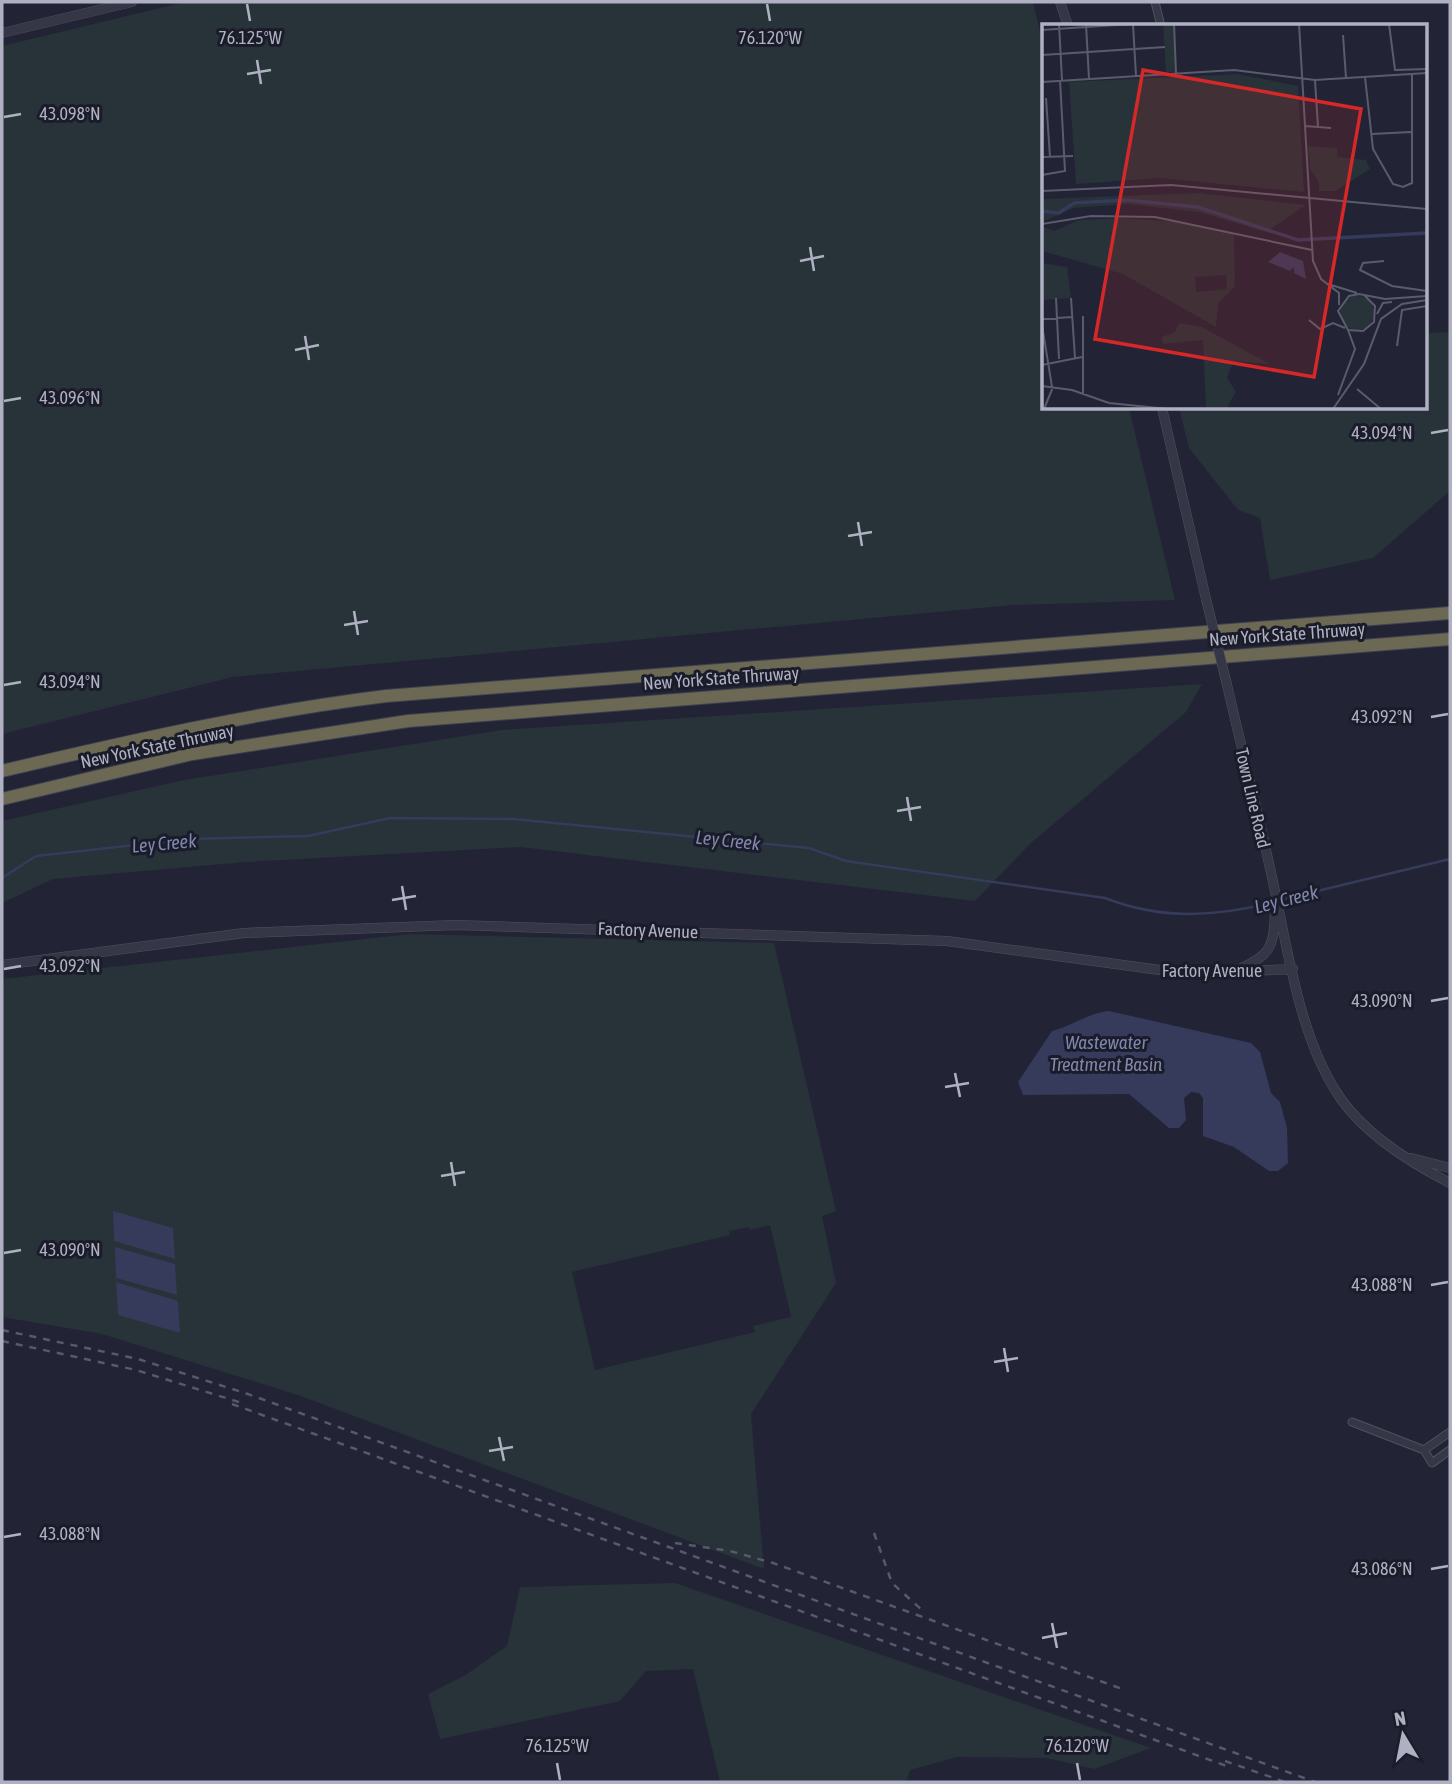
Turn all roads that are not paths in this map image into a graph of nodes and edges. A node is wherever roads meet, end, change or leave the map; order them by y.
1 (132, 2) edge
2 (1060, 2) edge
3 (1155, 2) edge
4 (1067, 24) edge
5 (1160, 24) edge
6 (2, 33) edge
7 (1162, 410) edge
8 (1450, 612) edge
9 (1450, 639) edge
10 (2, 771) edge
11 (2, 799) edge
12 (1278, 920) junction
13 (2, 965) edge
14 (1293, 969) junction
15 (1232, 972) junction
16 (1404, 1156) junction
17 (1450, 1168) edge
18 (1450, 1183) edge
19 (1352, 1422) dead end
20 (1450, 1432) edge
21 (1424, 1450) junction
22 (1450, 1450) edge

1 - 6 street
2 - 4 street
3 - 5 street
7 - 12 street, Town Line Road, bridge
8 - 10 highway, New York State Thruway
9 - 11 highway, New York State Thruway
12 - 14 street
12 - 15 street
13 - 15 street, Factory Avenue
14 - 15 street, Factory Avenue
14 - 16 street
16 - 17 street
16 - 18 street
19 - 21 street
20 - 21 street
21 - 22 street

